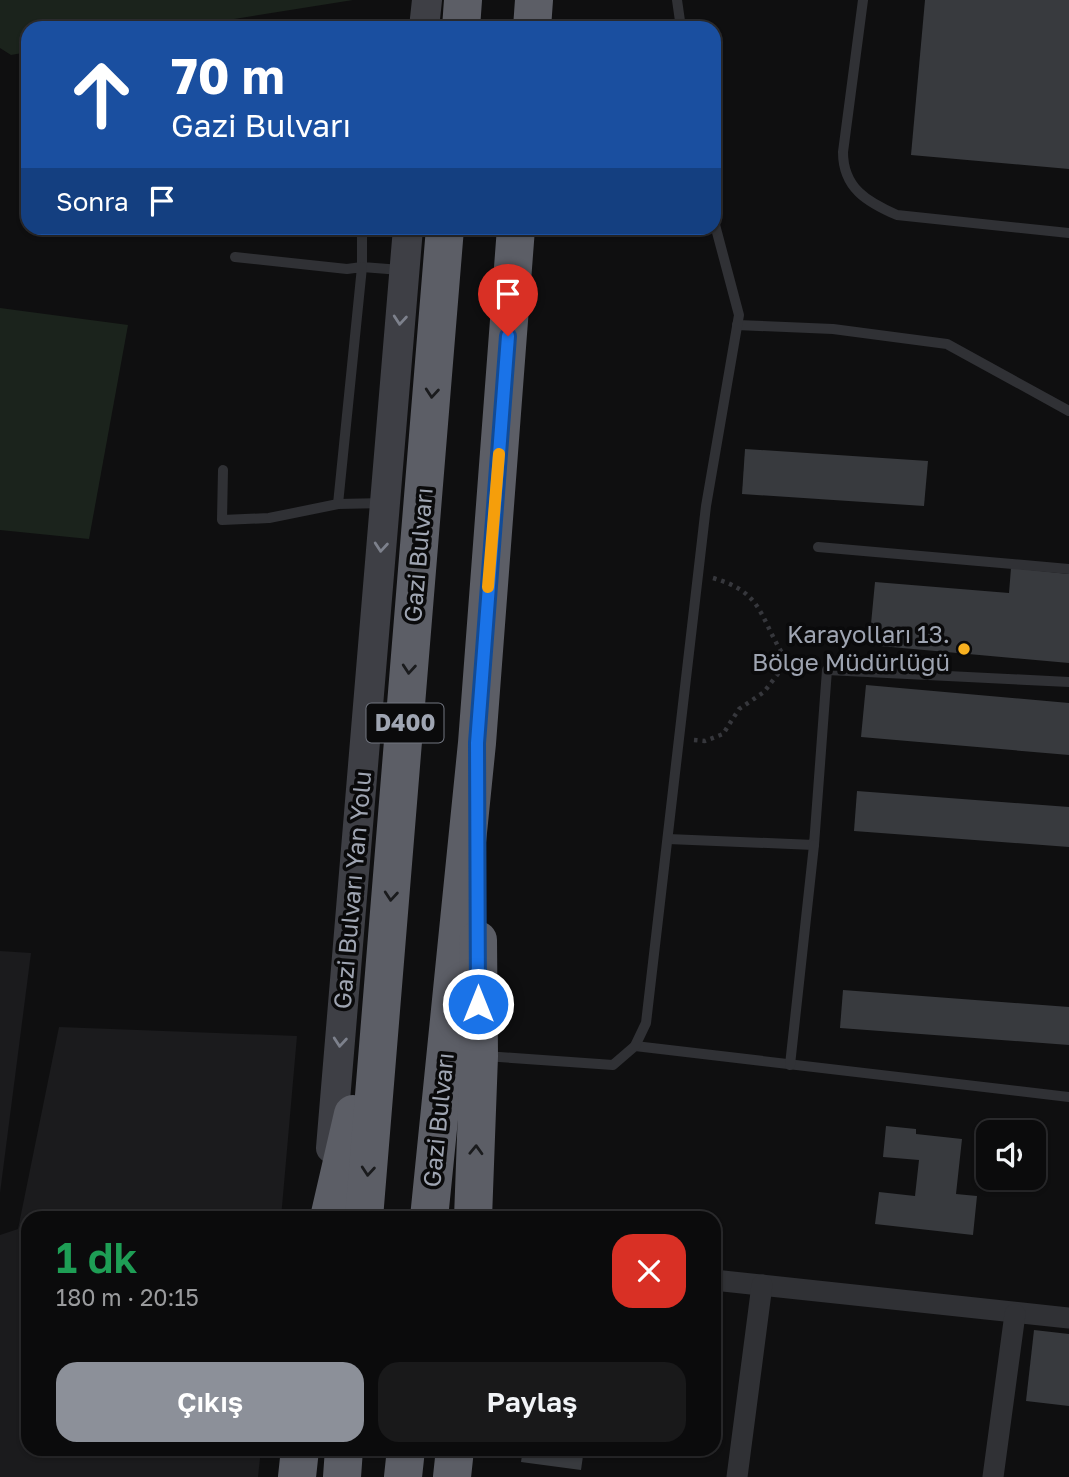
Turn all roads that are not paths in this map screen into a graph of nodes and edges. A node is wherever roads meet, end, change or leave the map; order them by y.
1 (427, 0) edge
2 (463, 0) edge
3 (534, 0) edge
4 (677, 0) edge
5 (863, 0) edge
6 (425, 21) edge
7 (462, 21) edge
8 (532, 21) edge
9 (680, 21) edge
10 (1069, 233) edge
11 (362, 235) edge
12 (407, 235) edge
13 (444, 235) edge
14 (515, 235) edge
15 (718, 235) edge
16 (235, 257) dead end
17 (362, 267) junction
18 (404, 270) junction
19 (737, 326) junction
20 (1069, 411) edge
21 (223, 470) dead end
22 (385, 503) junction
23 (338, 504) junction
24 (818, 547) dead end
25 (1069, 569) edge
26 (1069, 682) edge
27 (477, 743) junction
28 (668, 839) junction
29 (814, 845) junction
30 (385, 979) junction
31 (635, 1046) junction
32 (479, 1056) junction
33 (790, 1065) junction
34 (1069, 1097) edge
35 (328, 1211) edge
36 (329, 1211) edge
37 (365, 1211) edge
38 (430, 1211) edge
39 (473, 1211) edge
40 (721, 1281) edge
41 (762, 1285) junction
42 (1015, 1314) junction
43 (1069, 1318) edge
44 (299, 1456) edge
45 (343, 1456) edge
46 (405, 1456) edge
47 (454, 1456) edge
48 (297, 1477) edge
49 (341, 1477) edge
50 (403, 1477) edge
51 (452, 1477) edge
52 (737, 1477) edge
53 (993, 1477) edge

1 - 6 main road
2 - 7 highway
3 - 8 highway
4 - 9 lane
5 - 10 lane
11 - 17 lane
12 - 18 main road, Gazi Bulvarı Yan Yolu
13 -> 30 highway, Gazi Bulvarı / D400
14 - 27 highway, Gazi Bulvarı / D400
15 - 19 lane
16 - 17 lane
17 - 18 lane
17 - 23 lane
18 -> 22 main road, Gazi Bulvarı Yan Yolu
19 - 20 lane
19 - 28 lane
21 - 23 lane
22 - 23 lane
22 -> 35 main road, Gazi Bulvarı Yan Yolu
24 - 25 lane
26 - 29 lane
27 - 32 highway
27 - 38 highway, Gazi Bulvarı / D400
28 - 29 lane
28 - 31 lane
29 - 33 lane
30 - 36 highway
30 -> 37 highway, Gazi Bulvarı / D400
31 - 32 lane
31 - 33 lane
39 -> 32 highway
33 - 34 lane
40 - 41 street
41 - 42 street
41 - 52 street
42 - 43 street
42 - 53 street
44 - 48 highway
45 - 49 highway
46 - 50 highway
47 - 51 highway

